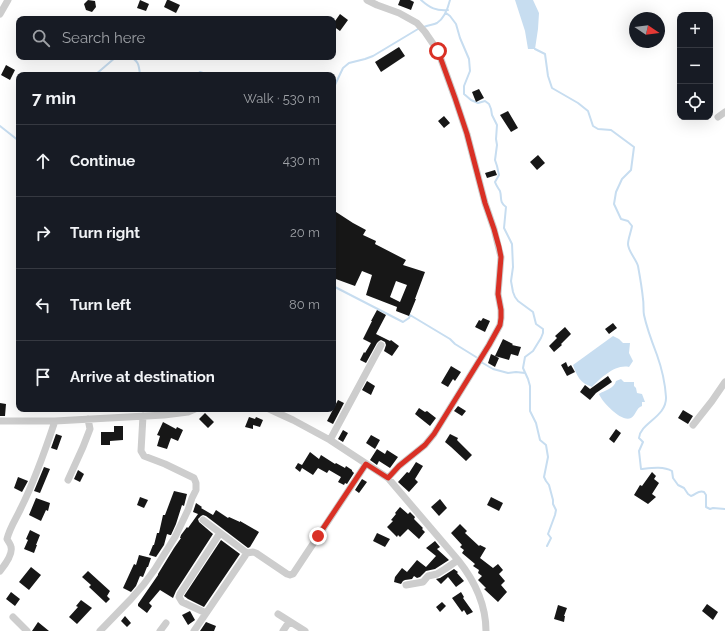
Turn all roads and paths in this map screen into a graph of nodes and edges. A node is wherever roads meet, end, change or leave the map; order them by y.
1 (8, 0) edge
2 (367, 0) edge
3 (0, 14) edge
4 (725, 112) edge
5 (718, 117) dead end
6 (381, 345) dead end
7 (725, 382) edge
8 (188, 412) edge
9 (276, 412) edge
10 (143, 416) junction
11 (88, 419) junction
12 (0, 421) edge
13 (55, 421) junction
14 (693, 425) dead end
15 (330, 440) junction
16 (366, 464) junction
17 (388, 478) junction
18 (68, 480) dead end
19 (203, 520) dead end
20 (220, 533) junction
21 (247, 553) junction
22 (458, 560) junction
23 (0, 571) edge
24 (406, 585) dead end
25 (206, 613) junction
26 (278, 614) dead end
27 (13, 617) dead end
28 (289, 622) junction
29 (166, 623) dead end
30 (27, 631) edge
31 (100, 631) edge
32 (160, 631) edge
33 (194, 631) edge
34 (283, 631) edge
35 (305, 631) edge
36 (486, 631) edge

1 - 3 street
2 - 17 street
4 - 5 street
6 - 15 street
7 - 14 street
8 - 10 street
9 - 15 street
10 - 11 street
10 - 31 street
11 - 13 street
11 - 18 street
12 - 13 street
13 - 23 street
15 - 16 street
16 - 17 street
16 - 21 street
17 - 22 street
19 - 20 street
20 - 21 street
20 - 25 street
21 - 25 street
22 - 24 street
22 - 36 street
25 - 33 street
26 - 28 street
27 - 30 street
28 - 34 street
28 - 35 street
29 - 32 street

